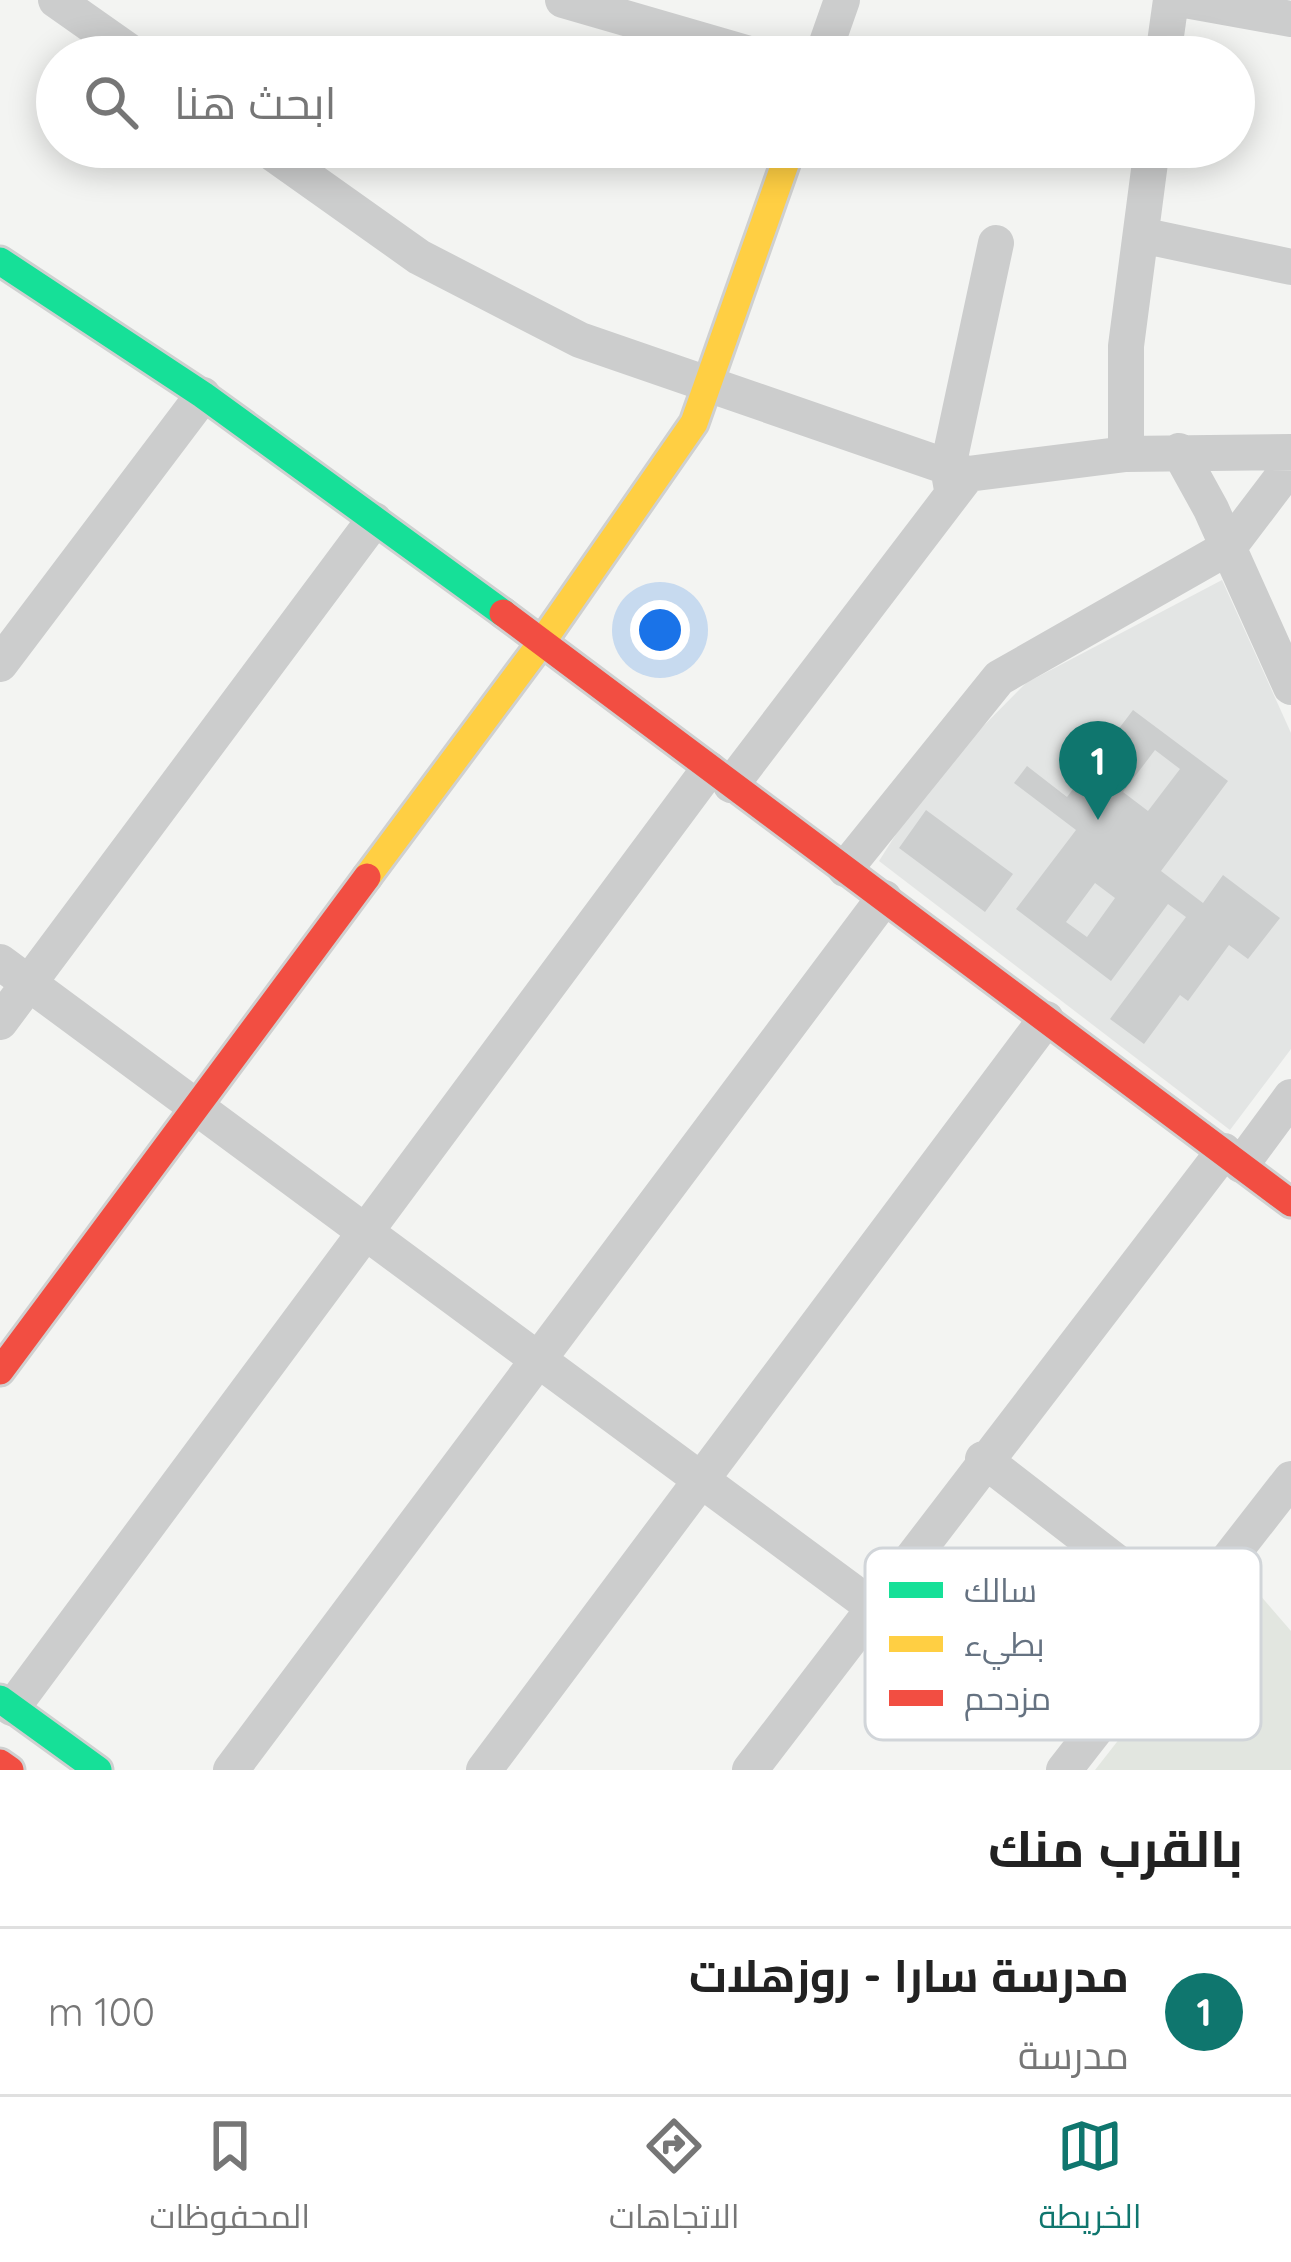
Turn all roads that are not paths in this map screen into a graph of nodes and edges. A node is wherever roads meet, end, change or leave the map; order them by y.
1 (56, 0) edge
2 (562, 0) edge
3 (842, 0) edge
4 (1171, 0) edge
5 (1185, 0) edge
6 (1291, 19) edge
7 (107, 36) edge
8 (687, 36) edge
9 (829, 36) edge
10 (1166, 36) edge
11 (294, 168) edge
12 (784, 168) edge
13 (1150, 168) edge
14 (1142, 235) junction
15 (996, 243) dead end
16 (0, 261) edge
17 (1291, 267) edge
18 (708, 386) junction
19 (203, 395) junction
20 (1179, 451) junction
21 (1126, 454) junction
22 (1287, 469) edge
23 (956, 478) junction
24 (1211, 509) junction
25 (374, 520) junction
26 (1228, 547) junction
27 (542, 642) junction
28 (0, 664) edge
29 (1291, 687) edge
30 (720, 777) junction
31 (845, 869) junction
32 (884, 898) junction
33 (15, 972) edge
34 (1046, 1019) junction
35 (0, 1022) edge
36 (1291, 1096) edge
37 (196, 1106) junction
38 (1233, 1158) junction
39 (1291, 1203) edge
40 (365, 1232) junction
41 (537, 1359) junction
42 (0, 1370) edge
43 (983, 1459) junction
44 (1291, 1479) edge
45 (703, 1482) junction
46 (916, 1548) edge
47 (1098, 1548) edge
48 (1238, 1548) edge
49 (865, 1602) edge
50 (865, 1616) edge
51 (6, 1704) edge
52 (1088, 1740) edge
53 (0, 1763) edge
54 (10, 1770) edge
55 (98, 1770) edge
56 (231, 1770) edge
57 (484, 1770) edge
58 (749, 1770) edge
59 (1064, 1770) edge

1 - 7 street
2 - 8 street
3 - 9 street
4 - 10 street
5 - 6 street
11 - 18 street
12 - 18 street
13 - 14 street
14 - 17 street
14 - 21 street
15 - 23 street
16 - 19 street
18 - 23 street
18 - 27 street
19 - 25 street
19 - 28 street
20 - 21 street
20 - 22 street
20 - 24 street
21 - 23 street
22 - 24 street
22 - 26 street
23 - 30 street
24 - 26 street
25 - 27 street
25 - 33 street
26 - 29 street
26 - 31 street
27 - 30 street
27 - 37 street
30 - 31 street
30 - 40 street
31 - 32 street
32 - 34 street
32 - 41 street
33 - 35 street
33 - 37 street
34 - 38 street
34 - 45 street
36 - 38 street
37 - 40 street
37 - 42 street
38 - 39 street
38 - 43 street
40 - 41 street
40 - 51 street
41 - 45 street
41 - 56 street
43 - 46 street
43 - 47 street
44 - 48 street
45 - 49 street
45 - 57 street
50 - 58 street
51 - 55 street
52 - 59 street
53 - 54 street

